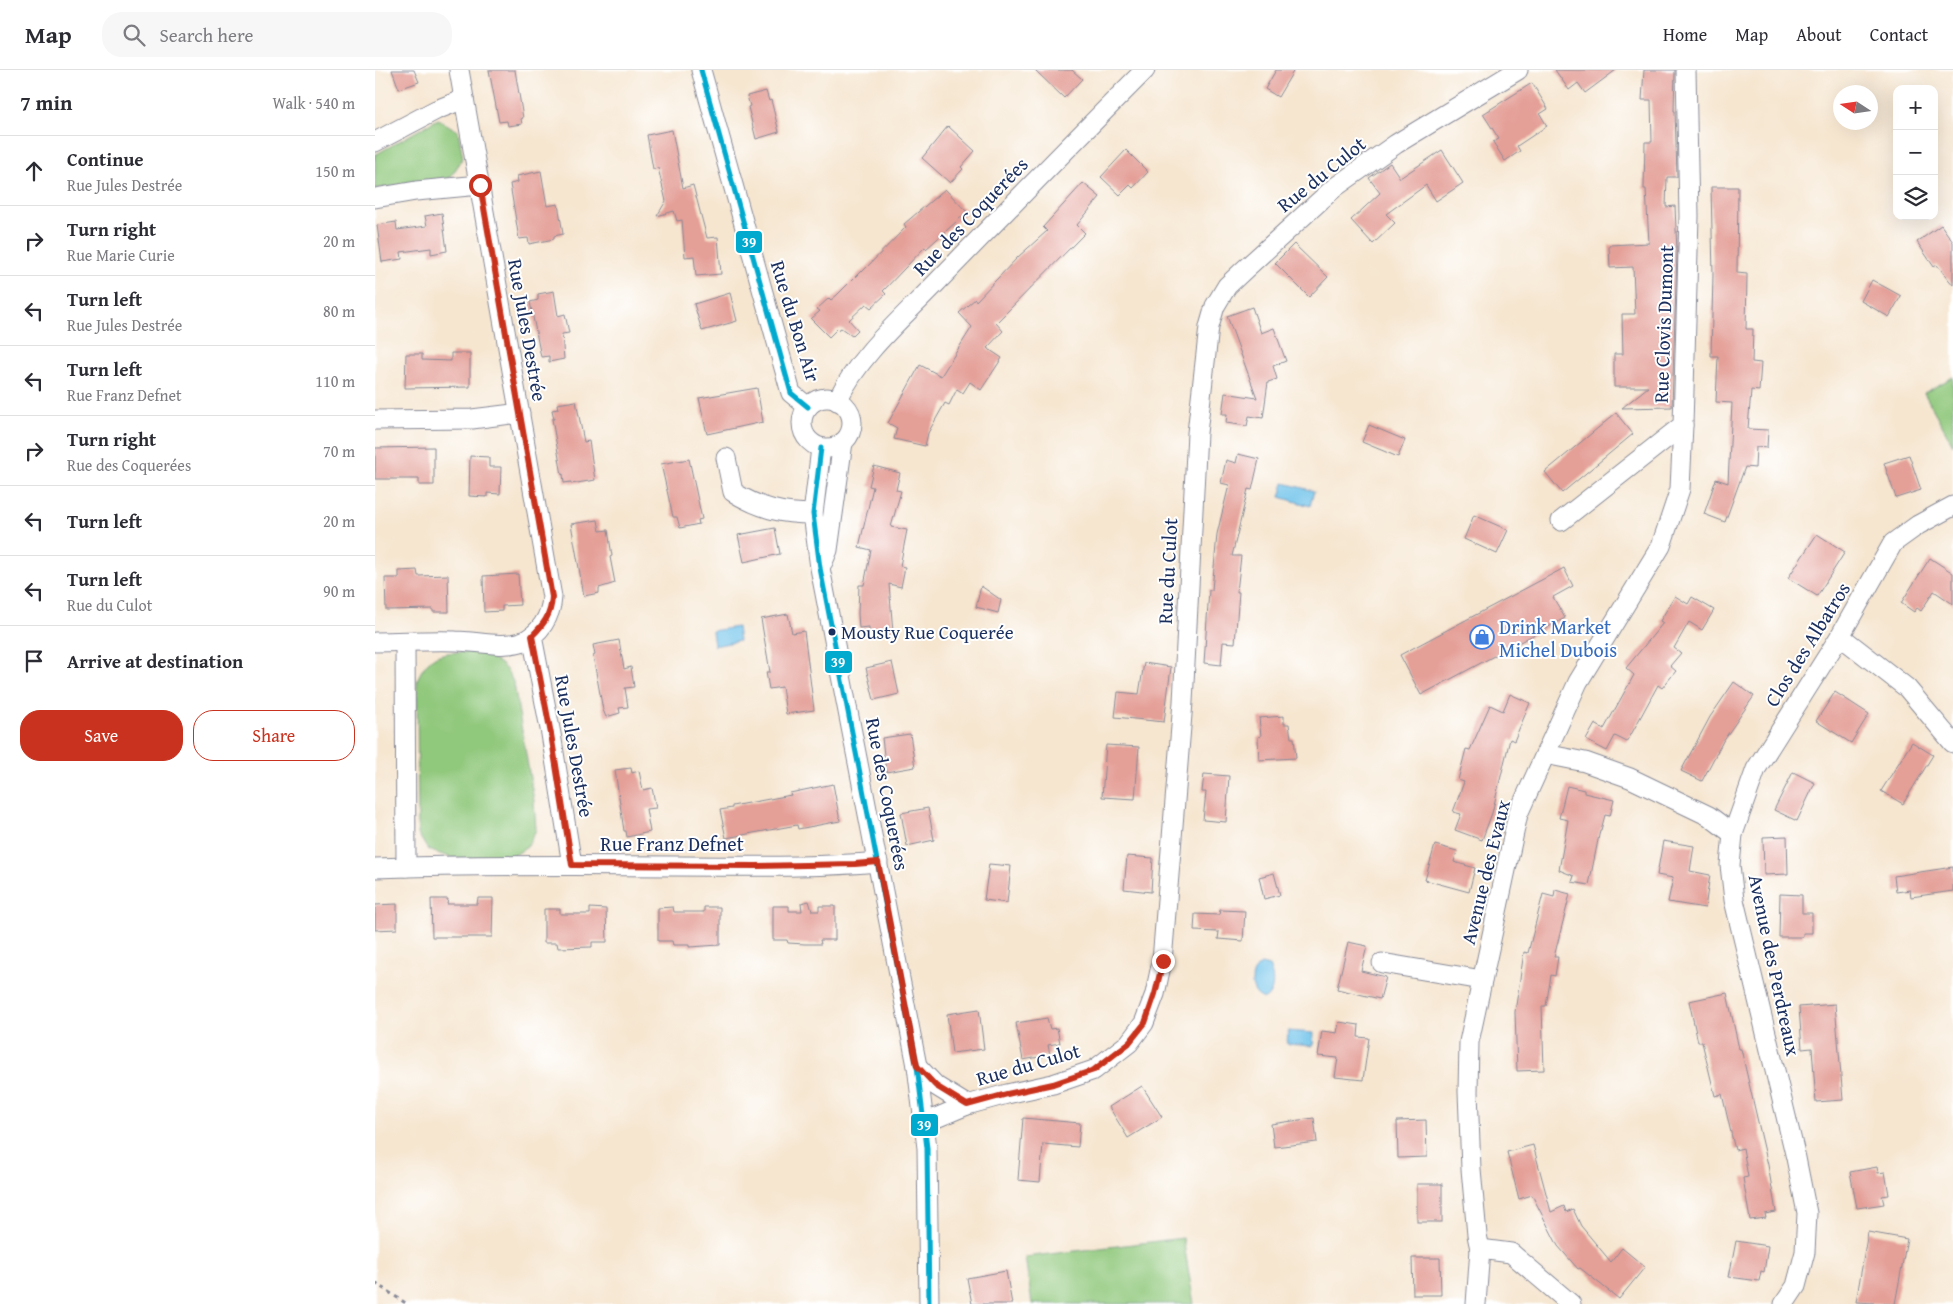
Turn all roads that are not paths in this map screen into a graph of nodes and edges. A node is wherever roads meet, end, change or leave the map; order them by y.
1 (459, 70) edge
2 (704, 70) edge
3 (1145, 70) edge
4 (1518, 70) edge
5 (1686, 70) edge
6 (464, 99) junction
7 (375, 142) edge
8 (480, 185) junction
9 (375, 198) edge
10 (837, 401) junction
11 (808, 407) junction
12 (520, 413) junction
13 (375, 420) edge
14 (1683, 425) junction
15 (843, 442) junction
16 (821, 448) junction
17 (726, 458) dead end
18 (1953, 506) edge
19 (813, 514) junction
20 (1561, 521) dead end
21 (820, 568) junction
22 (532, 636) junction
23 (1840, 636) junction
24 (375, 642) edge
25 (405, 642) junction
26 (1953, 743) edge
27 (1545, 754) junction
28 (1733, 834) junction
29 (878, 862) junction
30 (572, 865) junction
31 (406, 867) junction
32 (375, 868) edge
33 (1382, 963) dead end
34 (1482, 980) junction
35 (917, 1066) junction
36 (921, 1102) junction
37 (967, 1105) junction
38 (924, 1123) junction
39 (927, 1148) junction
40 (1480, 1249) junction
41 (929, 1304) edge
42 (1476, 1304) edge
43 (1571, 1304) edge
44 (1784, 1304) edge

1 - 6 street, Rue Jules Destrée
2 - 11 street, Rue du Bon Air
3 - 10 street, Rue des Coquerées
4 - 37 street, Rue du Culot
5 - 14 street, Rue Clovis Dumont
6 - 7 street
6 - 8 street, Rue Jules Destrée
8 - 9 street
8 - 12 street, Rue Jules Destrée
10 - 11 street
10 - 15 street
11 - 16 street
12 - 13 street
12 - 22 street, Rue Jules Destrée
14 - 20 street, Rue Clovis Dumont
14 - 27 street, Avenue des Evaux
15 - 16 street
15 - 21 street
16 - 19 street, Rue des Coquerées
17 - 19 street
18 - 23 street, Clos des Albatros
19 - 21 street, Rue des Coquerées
21 - 29 street, Rue des Coquerées
22 - 25 street
22 - 30 street, Rue Jules Destrée
23 - 26 street
23 - 28 street, Clos des Albatros
24 - 25 street
25 - 31 street
27 - 28 street
27 - 34 street, Avenue des Evaux
28 - 44 street, Avenue des Perdreaux
29 - 30 street, Rue Franz Defnet
29 - 35 street, Rue des Coquerées
30 - 31 street, Rue Franz Defnet
31 - 32 street, Rue Franz Defnet
33 - 34 street
34 - 40 street, Avenue des Evaux
35 - 36 street, Rue des Coquerées
35 - 37 street
36 - 37 street
36 - 38 street, Rue des Coquerées
37 - 38 street
37 - 39 street
38 - 39 street, Rue des Coquerées
39 - 41 street, Rue des Coquerées
40 - 42 street, Avenue des Evaux
40 - 43 street

